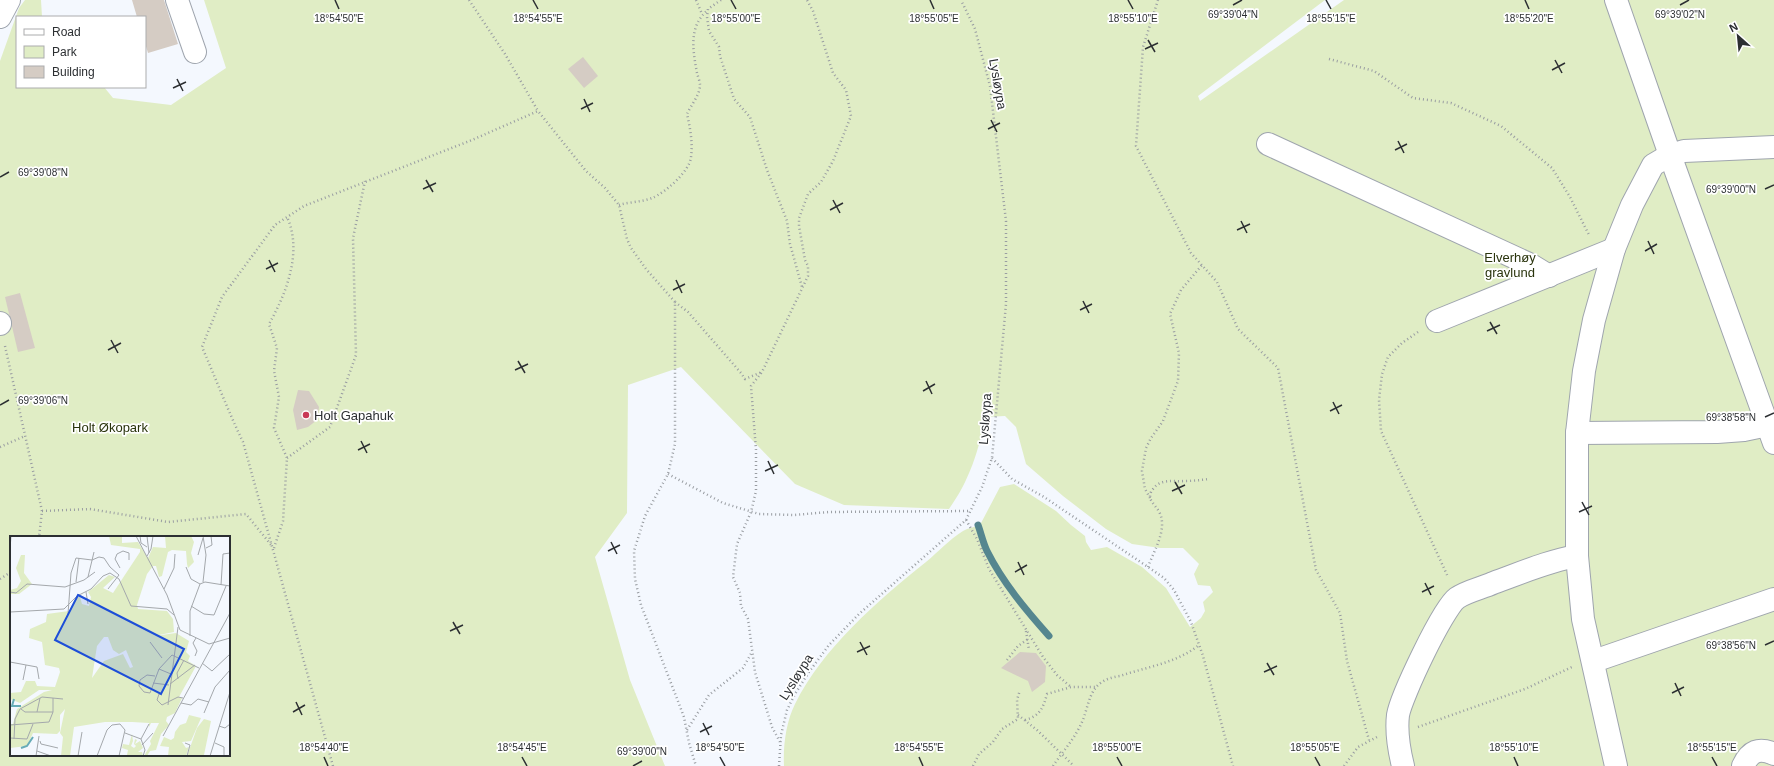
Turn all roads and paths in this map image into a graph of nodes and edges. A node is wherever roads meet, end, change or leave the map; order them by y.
1 (9, 0) edge
2 (177, 0) edge
3 (469, 0) edge
4 (696, 0) edge
5 (721, 0) edge
6 (807, 0) edge
7 (961, 0) edge
8 (1158, 0) edge
9 (1616, 0) edge
10 (708, 9) junction
11 (702, 14) junction
12 (0, 17) edge
13 (195, 52) dead end
14 (1330, 59) dead end
15 (538, 111) junction
16 (1268, 144) dead end
17 (1774, 147) edge
18 (1670, 155) junction
19 (365, 181) junction
20 (619, 206) junction
21 (287, 217) junction
22 (1607, 253) junction
23 (1202, 265) junction
24 (1549, 276) junction
25 (802, 287) junction
26 (675, 302) junction
27 (1438, 321) joint
28 (0, 323) edge
29 (762, 372) junction
30 (1577, 433) junction
31 (1771, 434) edge
32 (25, 436) junction
33 (0, 447) edge
34 (287, 458) junction
35 (992, 458) junction
36 (668, 474) junction
37 (1209, 479) dead end
38 (1150, 498) junction
39 (42, 511) junction
40 (752, 512) junction
41 (970, 512) junction
42 (966, 520) junction
43 (40, 536) edge
44 (274, 548) junction
45 (1577, 556) junction
46 (1148, 567) junction
47 (10, 573) edge
48 (0, 579) edge
49 (1458, 598) junction
50 (1774, 599) edge
51 (1026, 629) junction
52 (1028, 639) junction
53 (1199, 645) junction
54 (1029, 650) dead end
55 (752, 651) junction
56 (1008, 660) dead end
57 (1594, 661) junction
58 (1071, 687) junction
59 (1096, 687) junction
60 (1020, 690) dead end
61 (1017, 715) junction
62 (1025, 720) junction
63 (686, 730) junction
64 (1398, 735) junction
65 (1369, 740) junction
66 (780, 742) junction
67 (1061, 753) junction
68 (1774, 754) edge
69 (333, 766) edge
70 (696, 766) edge
71 (779, 766) edge
72 (973, 766) edge
73 (1053, 766) edge
74 (1074, 766) edge
75 (1233, 766) edge
76 (1344, 766) edge
77 (1404, 766) edge
78 (1616, 766) edge
79 (1743, 766) edge

1 - 12 street
2 - 13 street
3 - 15 path
4 - 11 path
5 - 10 path
6 - 25 path
7 - 35 path, Lysløypa
8 - 23 path
9 - 18 street
10 - 11 path
10 - 25 path
11 - 20 path
14 - 22 path
15 - 19 path
15 - 20 path
16 - 24 street
17 - 18 street
18 - 22 street
18 - 31 street
19 - 21 path
19 - 34 path
20 - 26 path
21 - 34 path
21 - 44 path
22 - 24 street
22 - 30 street
23 - 38 path
23 - 65 path
24 - 27 street
25 - 29 path
26 - 29 path
26 - 36 path
27 - 49 path
28 - 32 path
29 - 40 path
30 - 31 street
30 - 45 street
32 - 33 path
32 - 39 path
34 - 44 path
35 - 41 path, Lysløypa
35 - 46 path
36 - 40 path
36 - 63 path
37 - 38 path
38 - 46 path
39 - 43 path
39 - 44 path
40 - 41 path
40 - 55 path
41 - 42 path, Lysløypa
42 - 51 path
42 - 66 path, Lysløypa
44 - 69 path
45 - 49 street
45 - 57 street
46 - 53 path
47 - 48 path
49 - 64 street
50 - 57 street
51 - 52 path
51 - 58 path
52 - 54 path
52 - 56 path
53 - 59 path
53 - 75 path
55 - 63 path
55 - 66 path
57 - 64 path
57 - 78 street
58 - 59 path
58 - 62 path
59 - 67 path
60 - 61 path
61 - 62 path
61 - 72 path
62 - 67 path
63 - 70 path
64 - 65 path
64 - 77 street
65 - 76 path
66 - 71 path, Lysløypa
67 - 73 path
67 - 74 path
68 - 79 street

